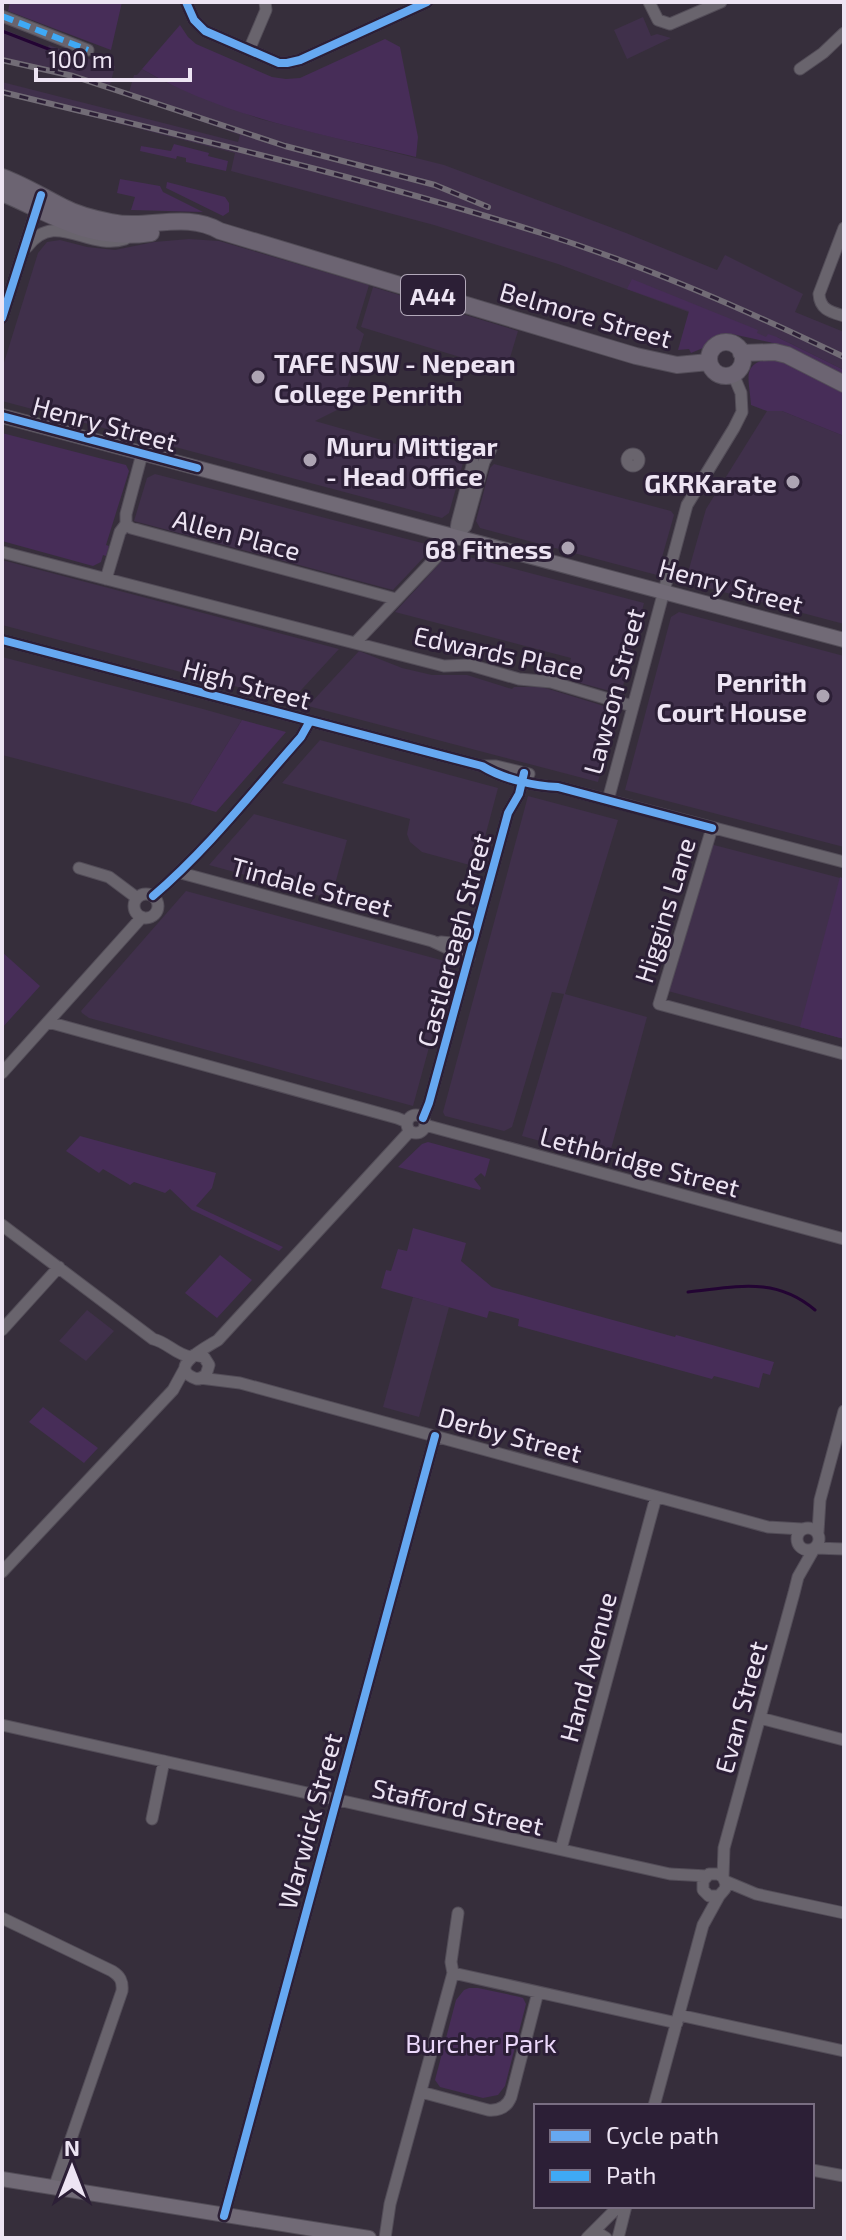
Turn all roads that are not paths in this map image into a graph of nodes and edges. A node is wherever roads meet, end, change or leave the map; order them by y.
1 (186, 2) edge
2 (265, 2) edge
3 (427, 2) edge
4 (649, 2) edge
5 (721, 2) edge
6 (2, 16) edge
7 (844, 33) edge
8 (88, 50) dead end
9 (249, 50) junction
10 (800, 69) dead end
11 (2, 177) edge
12 (2, 193) edge
13 (38, 202) junction
14 (844, 228) edge
15 (220, 231) junction
16 (135, 235) junction
17 (844, 248) edge
18 (21, 258) junction
19 (829, 268) junction
20 (844, 316) edge
21 (2, 318) edge
22 (741, 353) junction
23 (709, 362) junction
24 (733, 374) junction
25 (844, 384) edge
26 (2, 416) edge
27 (465, 449) dead end
28 (491, 449) dead end
29 (142, 454) junction
30 (126, 524) junction
31 (455, 537) junction
32 (2, 552) edge
33 (106, 579) junction
34 (662, 592) junction
35 (396, 599) junction
36 (2, 640) edge
37 (844, 640) edge
38 (356, 642) junction
39 (632, 706) junction
40 (310, 721) junction
41 (518, 776) junction
42 (608, 800) junction
43 (712, 828) junction
44 (844, 862) edge
45 (79, 868) dead end
46 (181, 873) junction
47 (153, 896) junction
48 (137, 898) junction
49 (142, 917) junction
50 (432, 941) junction
51 (472, 945) junction
52 (469, 958) junction
53 (48, 1022) junction
54 (844, 1054) edge
55 (2, 1073) edge
56 (424, 1122) junction
57 (408, 1127) junction
58 (2, 1225) edge
59 (844, 1239) edge
60 (59, 1267) junction
61 (2, 1330) edge
62 (218, 1340) junction
63 (189, 1362) junction
64 (209, 1364) junction
65 (199, 1379) junction
66 (240, 1383) junction
67 (173, 1390) junction
68 (844, 1411) edge
69 (435, 1436) junction
70 (656, 1497) junction
71 (820, 1500) junction
72 (768, 1527) junction
73 (803, 1528) junction
74 (818, 1533) junction
75 (798, 1544) junction
76 (815, 1548) junction
77 (844, 1548) edge
78 (2, 1572) edge
79 (798, 1577) junction
80 (760, 1718) junction
81 (2, 1725) edge
82 (844, 1740) edge
83 (164, 1761) junction
84 (336, 1799) junction
85 (152, 1819) dead end
86 (561, 1849) junction
87 (670, 1874) junction
88 (718, 1883) junction
89 (703, 1890) junction
90 (458, 1913) dead end
91 (844, 1913) edge
92 (2, 1918) edge
93 (703, 1925) junction
94 (453, 1973) junction
95 (538, 1992) junction
96 (678, 2019) junction
97 (844, 2051) edge
98 (421, 2092) junction
99 (655, 2104) edge
100 (814, 2170) edge
101 (844, 2176) edge
102 (2, 2179) edge
103 (54, 2188) junction
104 (617, 2208) edge
105 (626, 2208) edge
106 (224, 2216) junction
107 (335, 2236) edge
108 (596, 2236) edge
109 (369, 2238) edge
110 (385, 2238) edge
111 (618, 2238) edge

1 - 9 street
2 - 9 street
3 - 9 street
4 - 5 street
6 - 8 street
7 - 10 street
11 - 13 highway, Belmore Street / A44
12 - 13 highway, Belmore Street / A44
13 - 15 highway, Belmore Street / A44
13 - 16 highway, Belmore Street / A44
13 - 18 street
14 - 19 street
15 - 16 highway, Belmore Street / A44
15 - 23 highway, Belmore Street / A44
16 - 18 street
17 - 19 street
18 - 21 street
19 - 20 street
22 - 23 highway
22 - 24 highway
22 - 25 highway
23 - 24 highway, A44
24 - 34 street, Lawson Street
26 - 29 main road, Henry Street
27 - 31 street
28 - 31 street
29 - 30 street
29 - 31 main road, Henry Street
30 - 33 street
30 - 35 street, Allen Place
31 - 34 main road, Henry Street
31 - 35 street
32 - 33 street
33 - 38 street
34 - 37 main road, Henry Street
34 - 39 street, Lawson Street
35 - 38 street
36 - 40 street, High Street
38 - 39 street, Edwards Place
39 - 42 street, Lawson Street
40 - 41 street, High Street
40 - 46 street
41 - 42 street, High Street
41 - 51 street, Castlereagh Street
42 - 43 street, High Street
43 - 44 street, High Street
43 - 54 street, Higgins Lane
45 - 48 street
46 - 47 street
46 - 50 street, Tindale Street
47 - 48 street
47 - 49 street
48 - 49 street
49 - 53 street
50 - 51 street, Tindale Street
50 - 52 street, Tindale Street
51 - 52 street, Castlereagh Street
52 - 56 street, Castlereagh Street
53 - 55 street
53 - 57 street
56 - 57 street
56 - 59 street, Lethbridge Street
57 - 62 street
58 - 60 street
60 - 61 street
60 - 63 street
62 - 63 street
62 - 64 street
63 - 64 street
63 - 65 street
63 - 67 street
64 - 65 street
64 - 66 street, Derby Street
65 - 66 street, Derby Street
65 - 67 street
66 - 69 street, Derby Street
67 - 78 street
68 - 71 street
69 - 70 street, Derby Street
69 - 84 street, Warwick Street
70 - 72 street, Derby Street
70 - 86 street, Hand Avenue
71 - 73 street
71 - 74 street
72 - 73 street, Derby Street
72 - 75 street, Derby Street
73 - 74 street
73 - 75 street
74 - 76 street
74 - 77 street
75 - 76 street
75 - 79 street, Evan Street
76 - 77 street
76 - 79 street, Evan Street
79 - 80 street, Evan Street
80 - 82 street
80 - 88 street, Evan Street
81 - 83 street, Stafford Street
83 - 84 street, Stafford Street
83 - 85 street
84 - 86 street, Stafford Street
84 - 106 street, Warwick Street
86 - 87 street, Stafford Street
87 - 88 street, Stafford Street
87 - 89 street, Stafford Street
88 - 89 street
88 - 89 street, Stafford Street
88 - 91 street, Stafford Street
88 - 93 street, Evan Street
89 - 93 street, Evan Street
90 - 94 street
92 - 103 street
93 - 96 street, Evan Street
94 - 95 street
94 - 98 street
95 - 96 street
95 - 98 street
96 - 97 street
96 - 99 street, Evan Street
98 - 110 street
100 - 101 street
102 - 103 main road
103 - 106 main road
104 - 108 street
105 - 111 street
106 - 107 main road
107 - 109 main road

